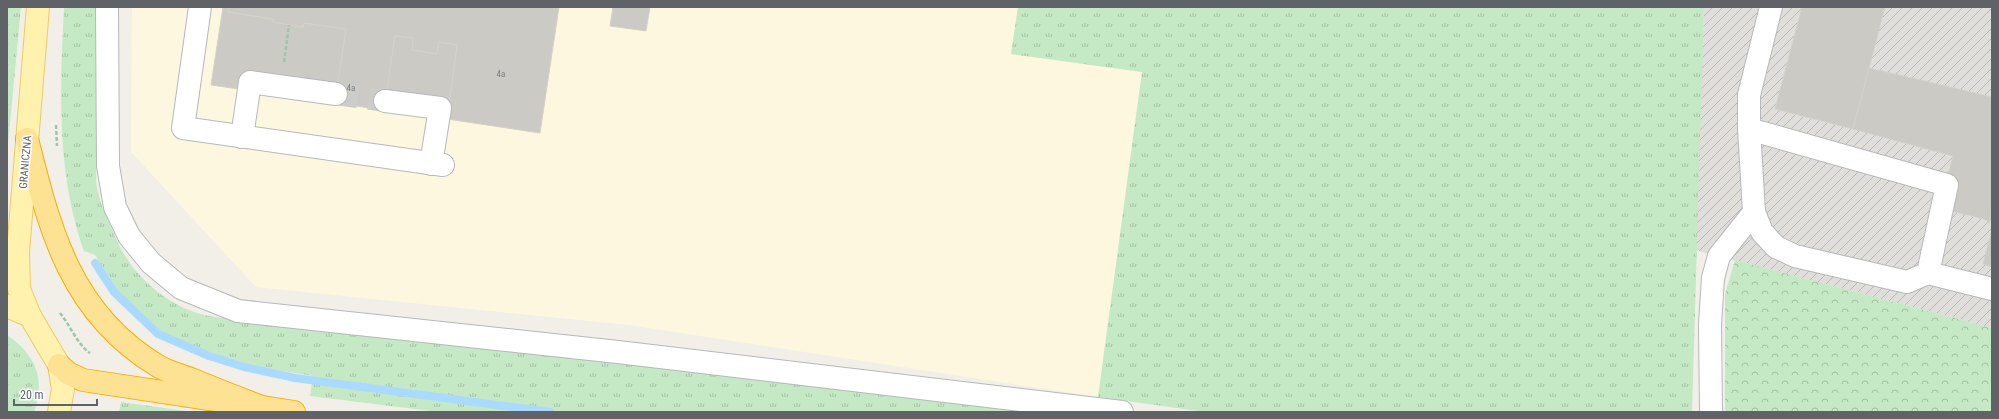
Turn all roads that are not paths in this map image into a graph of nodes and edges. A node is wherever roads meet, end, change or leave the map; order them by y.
1 (38, 7) edge
2 (107, 7) edge
3 (200, 7) edge
4 (1772, 7) edge
5 (336, 94) tunnel mouth
6 (385, 101) tunnel mouth
7 (1749, 129) junction
8 (242, 137) junction
9 (27, 139) junction
10 (1754, 212) junction
11 (1928, 273) junction
12 (1992, 289) edge
13 (7, 306) edge
14 (30, 316) junction
15 (59, 365) junction
16 (262, 407) junction
17 (59, 412) edge
18 (294, 412) edge
19 (1122, 412) edge
20 (1711, 412) edge

1 - 9 main road, GRANICZNA
2 - 19 lane
3 - 8 lane
4 - 7 lane
5 - 8 lane
6 - 8 lane
7 - 10 lane
7 - 11 lane
9 - 14 main road, GRANICZNA
9 - 16 highway
10 - 11 lane
10 - 20 lane
11 - 12 lane
13 - 14 main road
14 - 15 main road, GRANICZNA
15 - 16 highway
15 - 17 main road
16 - 18 highway

